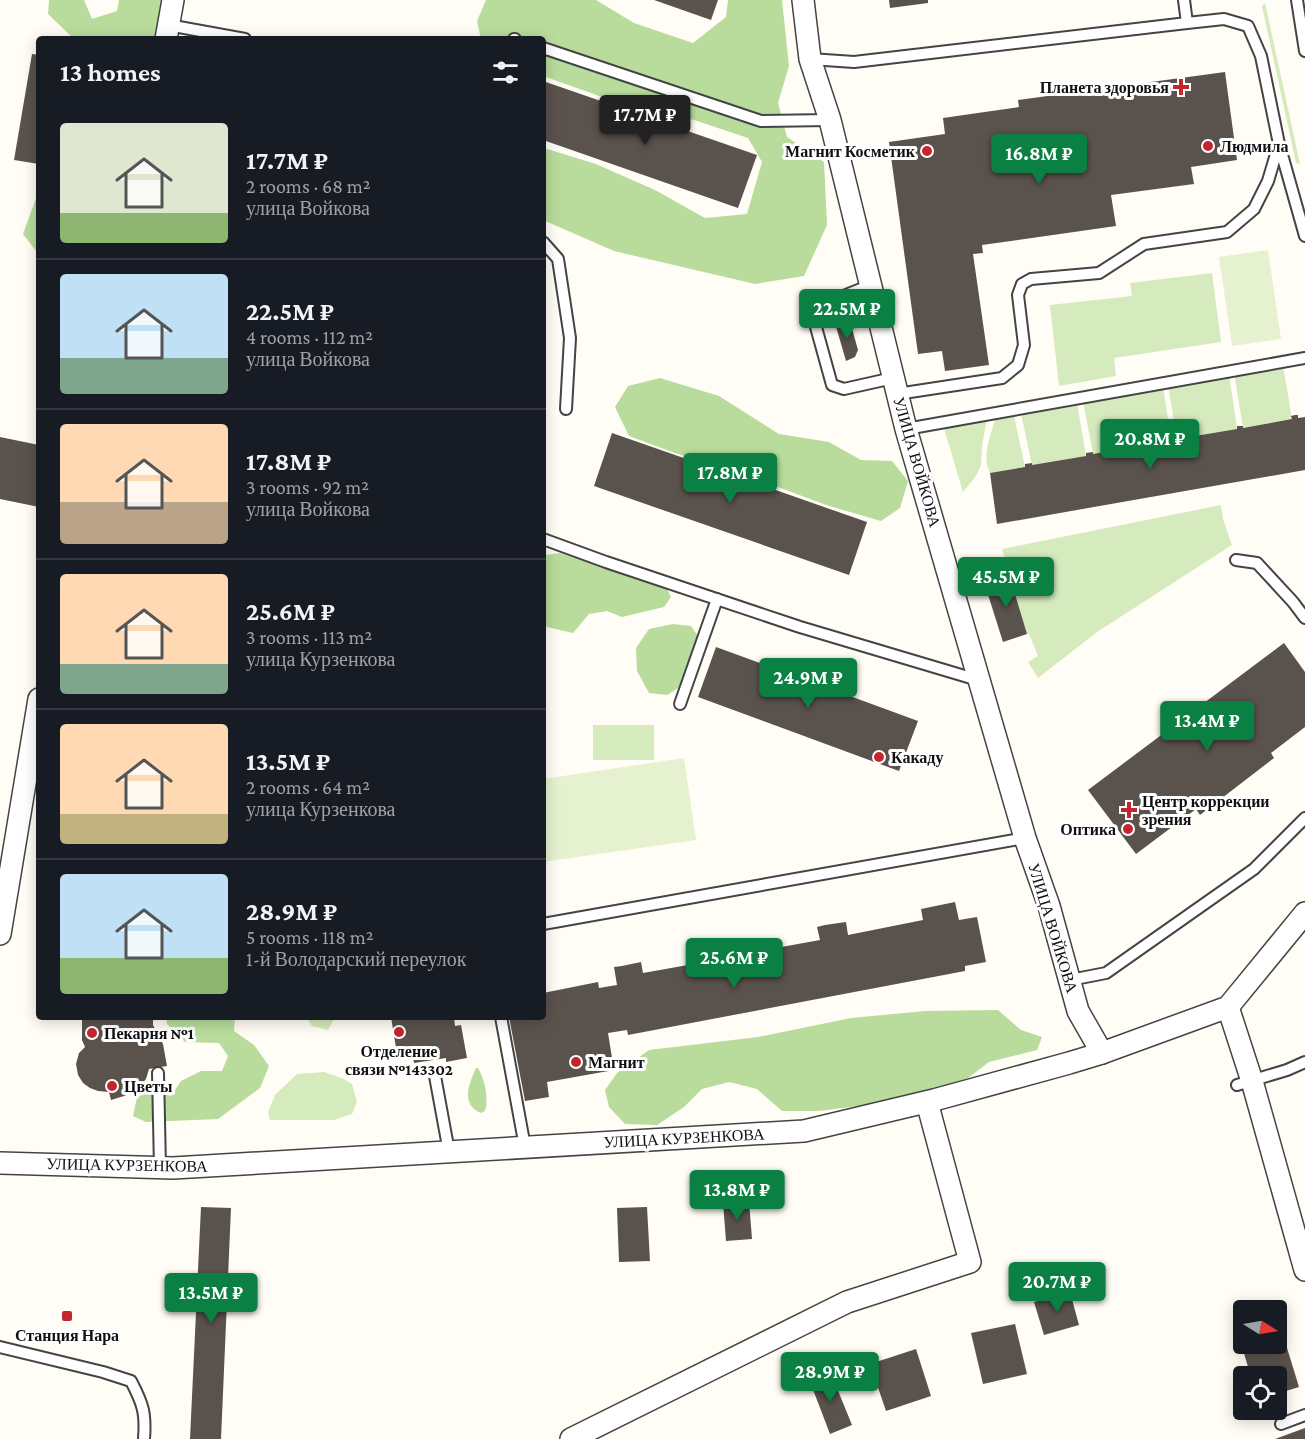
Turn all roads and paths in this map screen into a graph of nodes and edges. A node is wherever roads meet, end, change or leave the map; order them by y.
1 (173, 0) edge
2 (803, 0) edge
3 (1184, 0) edge
4 (1297, 0) edge
5 (1187, 23) junction
6 (167, 32) edge
7 (212, 36) edge
8 (546, 49) edge
9 (1305, 51) edge
10 (810, 59) junction
11 (830, 120) junction
12 (1279, 144) junction
13 (1305, 236) edge
14 (546, 245) edge
15 (870, 285) junction
16 (1305, 357) edge
17 (895, 386) junction
18 (566, 409) dead end
19 (906, 429) junction
20 (546, 539) edge
21 (1236, 560) dead end
22 (717, 599) junction
23 (1305, 618) edge
24 (978, 680) junction
25 (680, 704) dead end
26 (36, 717) edge
27 (1305, 818) edge
28 (1025, 838) junction
29 (1305, 913) edge
30 (546, 923) edge
31 (0, 934) edge
32 (1070, 980) junction
33 (1228, 1007) junction
34 (502, 1020) edge
35 (1102, 1053) junction
36 (1305, 1062) edge
37 (158, 1072) dead end
38 (435, 1076) dead end
39 (1244, 1083) junction
40 (927, 1102) junction
41 (525, 1147) junction
42 (449, 1152) junction
43 (0, 1163) edge
44 (160, 1168) junction
45 (1305, 1270) edge
46 (0, 1347) edge
47 (1305, 1415) edge
48 (1281, 1424) dead end
49 (144, 1439) edge
50 (571, 1439) edge

1 - 6 street
2 - 10 street, УЛИЦА ВОЙКОВА
3 - 5 lane
4 - 9 lane
5 - 10 lane
5 - 12 lane
6 - 7 lane
8 - 11 lane
10 - 11 street, УЛИЦА ВОЙКОВА
11 - 15 street, УЛИЦА ВОЙКОВА
12 - 13 lane
12 - 17 lane
14 - 18 lane
15 - 17 street, УЛИЦА ВОЙКОВА
15 - 17 lane
16 - 19 lane
17 - 19 street, УЛИЦА ВОЙКОВА
19 - 24 street, УЛИЦА ВОЙКОВА
20 - 22 lane
21 - 23 lane
22 - 24 lane
22 - 25 lane
24 - 28 street, УЛИЦА ВОЙКОВА
26 - 31 street
27 - 32 lane
28 - 30 lane
28 - 32 street, УЛИЦА ВОЙКОВА
29 - 33 street
32 - 35 street, УЛИЦА ВОЙКОВА
33 - 35 street, УЛИЦА КУРЗЕНКОВА
33 - 39 street
34 - 41 lane
35 - 40 street, УЛИЦА КУРЗЕНКОВА
36 - 39 lane
37 - 44 lane
38 - 42 lane
39 - 45 street
40 - 41 street, УЛИЦА КУРЗЕНКОВА
40 - 50 street
41 - 42 street, УЛИЦА КУРЗЕНКОВА
42 - 44 street, УЛИЦА КУРЗЕНКОВА
43 - 44 street, УЛИЦА КУРЗЕНКОВА
46 - 49 lane
47 - 48 lane

